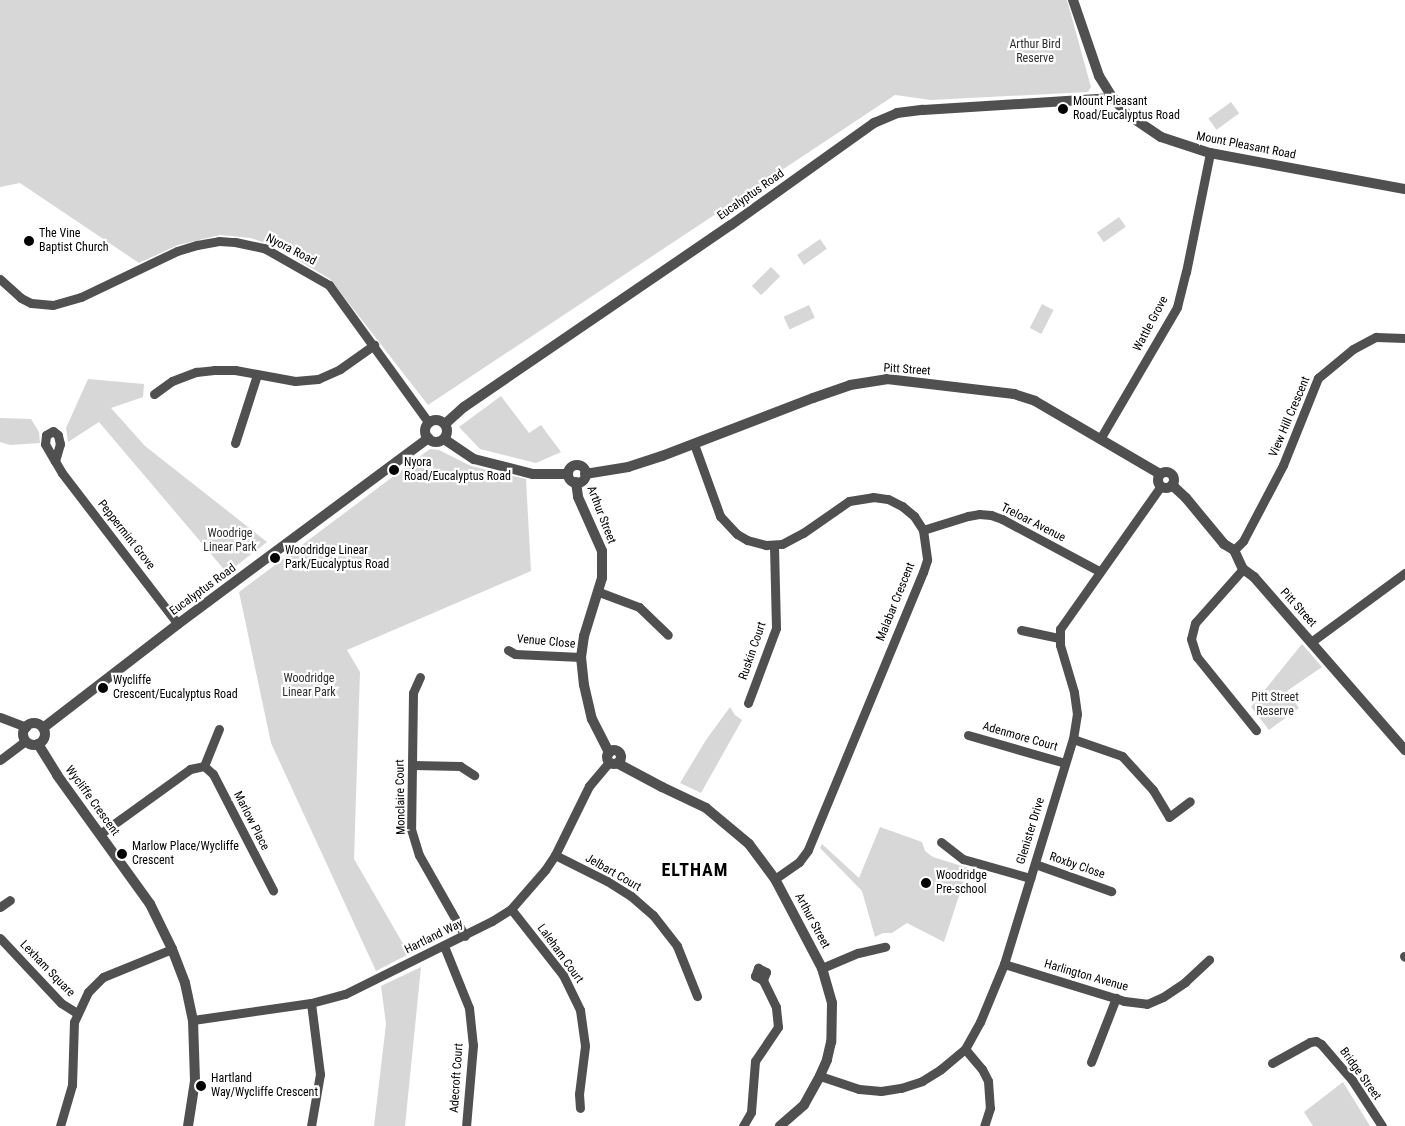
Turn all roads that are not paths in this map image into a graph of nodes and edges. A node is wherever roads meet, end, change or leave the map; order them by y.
1 (1073, 0) edge
2 (1113, 98) junction
3 (1210, 153) junction
4 (1405, 189) edge
5 (0, 279) edge
6 (1405, 338) edge
7 (374, 345) junction
8 (257, 375) junction
9 (154, 394) dead end
10 (429, 423) junction
11 (445, 424) junction
12 (428, 438) junction
13 (444, 439) junction
14 (1100, 439) junction
15 (235, 443) dead end
16 (694, 444) junction
17 (54, 461) dead end
18 (568, 474) junction
19 (585, 474) junction
20 (1160, 474) junction
21 (576, 482) junction
22 (1172, 485) junction
23 (1161, 486) junction
24 (923, 530) junction
25 (774, 546) junction
26 (1234, 550) junction
27 (1243, 569) junction
28 (1099, 571) junction
29 (1405, 573) edge
30 (599, 592) junction
31 (178, 624) junction
32 (1021, 630) dead end
33 (668, 635) dead end
34 (1058, 638) junction
35 (1311, 642) junction
36 (508, 650) dead end
37 (581, 657) junction
38 (420, 676) dead end
39 (748, 703) dead end
40 (0, 717) edge
41 (26, 727) junction
42 (43, 728) junction
43 (219, 729) dead end
44 (1256, 730) dead end
45 (968, 735) dead end
46 (1073, 739) junction
47 (25, 741) junction
48 (38, 744) junction
49 (1405, 750) edge
50 (614, 757) junction
51 (0, 760) edge
52 (1065, 763) junction
53 (413, 765) junction
54 (204, 766) junction
55 (474, 775) dead end
56 (1190, 801) dead end
57 (100, 834) junction
58 (942, 842) dead end
59 (555, 855) junction
60 (1035, 864) junction
61 (1030, 878) junction
62 (775, 879) junction
63 (272, 890) dead end
64 (1111, 891) dead end
65 (10, 900) dead end
66 (0, 907) edge
67 (511, 909) junction
68 (465, 936) junction
69 (0, 938) edge
70 (444, 946) junction
71 (885, 947) dead end
72 (172, 948) junction
73 (1209, 960) dead end
74 (1004, 964) junction
75 (822, 968) junction
76 (763, 980) dead end
77 (697, 996) dead end
78 (1116, 998) junction
79 (311, 1003) junction
80 (77, 1013) junction
81 (193, 1020) junction
82 (966, 1049) junction
83 (1091, 1062) dead end
84 (1272, 1063) dead end
85 (820, 1076) junction
86 (580, 1108) dead end
87 (60, 1126) edge
88 (188, 1126) edge
89 (312, 1126) edge
90 (466, 1126) edge
91 (743, 1126) edge
92 (780, 1126) edge
93 (984, 1126) edge
94 (1382, 1126) edge

1 - 2 street, Mount Pleasant Road
2 - 3 street, Mount Pleasant Road
2 - 11 street, Eucalyptus Road
3 - 4 street, Mount Pleasant Road
3 - 14 street, Wattle Grove
5 - 7 street, Nyora Road
6 - 26 street, View Hill Crescent
7 - 8 street
7 - 10 street, Nyora Road
8 - 9 street
8 - 15 street
10 - 11 street
10 - 12 street
11 - 13 street
12 - 13 street
12 - 31 street, Eucalyptus Road
13 - 18 street
14 - 16 street, Pitt Street
14 - 20 street, Pitt Street
16 - 19 street, Pitt Street
16 - 25 street
17 - 31 street, Peppermint Grove
18 - 19 street
18 - 21 street
19 - 21 street
20 - 22 street
20 - 23 street
21 - 30 street, Arthur Street
22 - 23 street
22 - 26 street, Pitt Street
23 - 28 street
24 - 25 street
24 - 28 street, Treloar Avenue
24 - 62 street, Malabar Crescent
25 - 39 street, Ruskin Court
26 - 27 street, Pitt Street
27 - 35 street, Pitt Street
27 - 44 street
28 - 34 street
29 - 35 street
30 - 33 street
30 - 37 street, Arthur Street
31 - 42 street, Eucalyptus Road
32 - 34 street
34 - 46 street, Glenister Drive
35 - 49 street, Pitt Street
36 - 37 street, Venue Close
37 - 50 street, Arthur Street
38 - 53 street, Monclaire Court
40 - 41 street
41 - 42 street
41 - 47 street
42 - 48 street
43 - 54 street
45 - 52 street, Adenmore Court
46 - 52 street, Glenister Drive
46 - 56 street
47 - 48 street
47 - 51 street
48 - 57 street, Wycliffe Crescent
50 - 59 street, Hartland Way
50 - 62 street, Arthur Street
52 - 60 street, Glenister Drive
53 - 55 street
53 - 68 street, Monclaire Court
54 - 57 street
54 - 63 street, Marlow Place
57 - 72 street, Wycliffe Crescent
58 - 61 street
59 - 67 street, Hartland Way
59 - 77 street, Jelbart Court
60 - 61 street, Glenister Drive
60 - 64 street, Roxby Close
61 - 74 street, Glenister Drive
62 - 75 street, Arthur Street
65 - 66 street
67 - 68 street, Hartland Way
67 - 86 street, Laleham Court
68 - 70 street, Hartland Way
69 - 80 street, Lexham Square
70 - 79 street, Hartland Way
70 - 90 street, Adecroft Court
71 - 75 street
72 - 80 street
72 - 81 street, Wycliffe Crescent
73 - 78 street, Harlington Avenue
74 - 78 street, Harlington Avenue
74 - 82 street, Glenister Drive
75 - 85 street, Arthur Street
76 - 91 street
78 - 83 street
79 - 81 street, Hartland Way
79 - 89 street
80 - 87 street
81 - 88 street, Wycliffe Crescent
82 - 85 street, Glenister Drive
82 - 93 street
84 - 94 street, Bridge Street
85 - 92 street, Arthur Street

